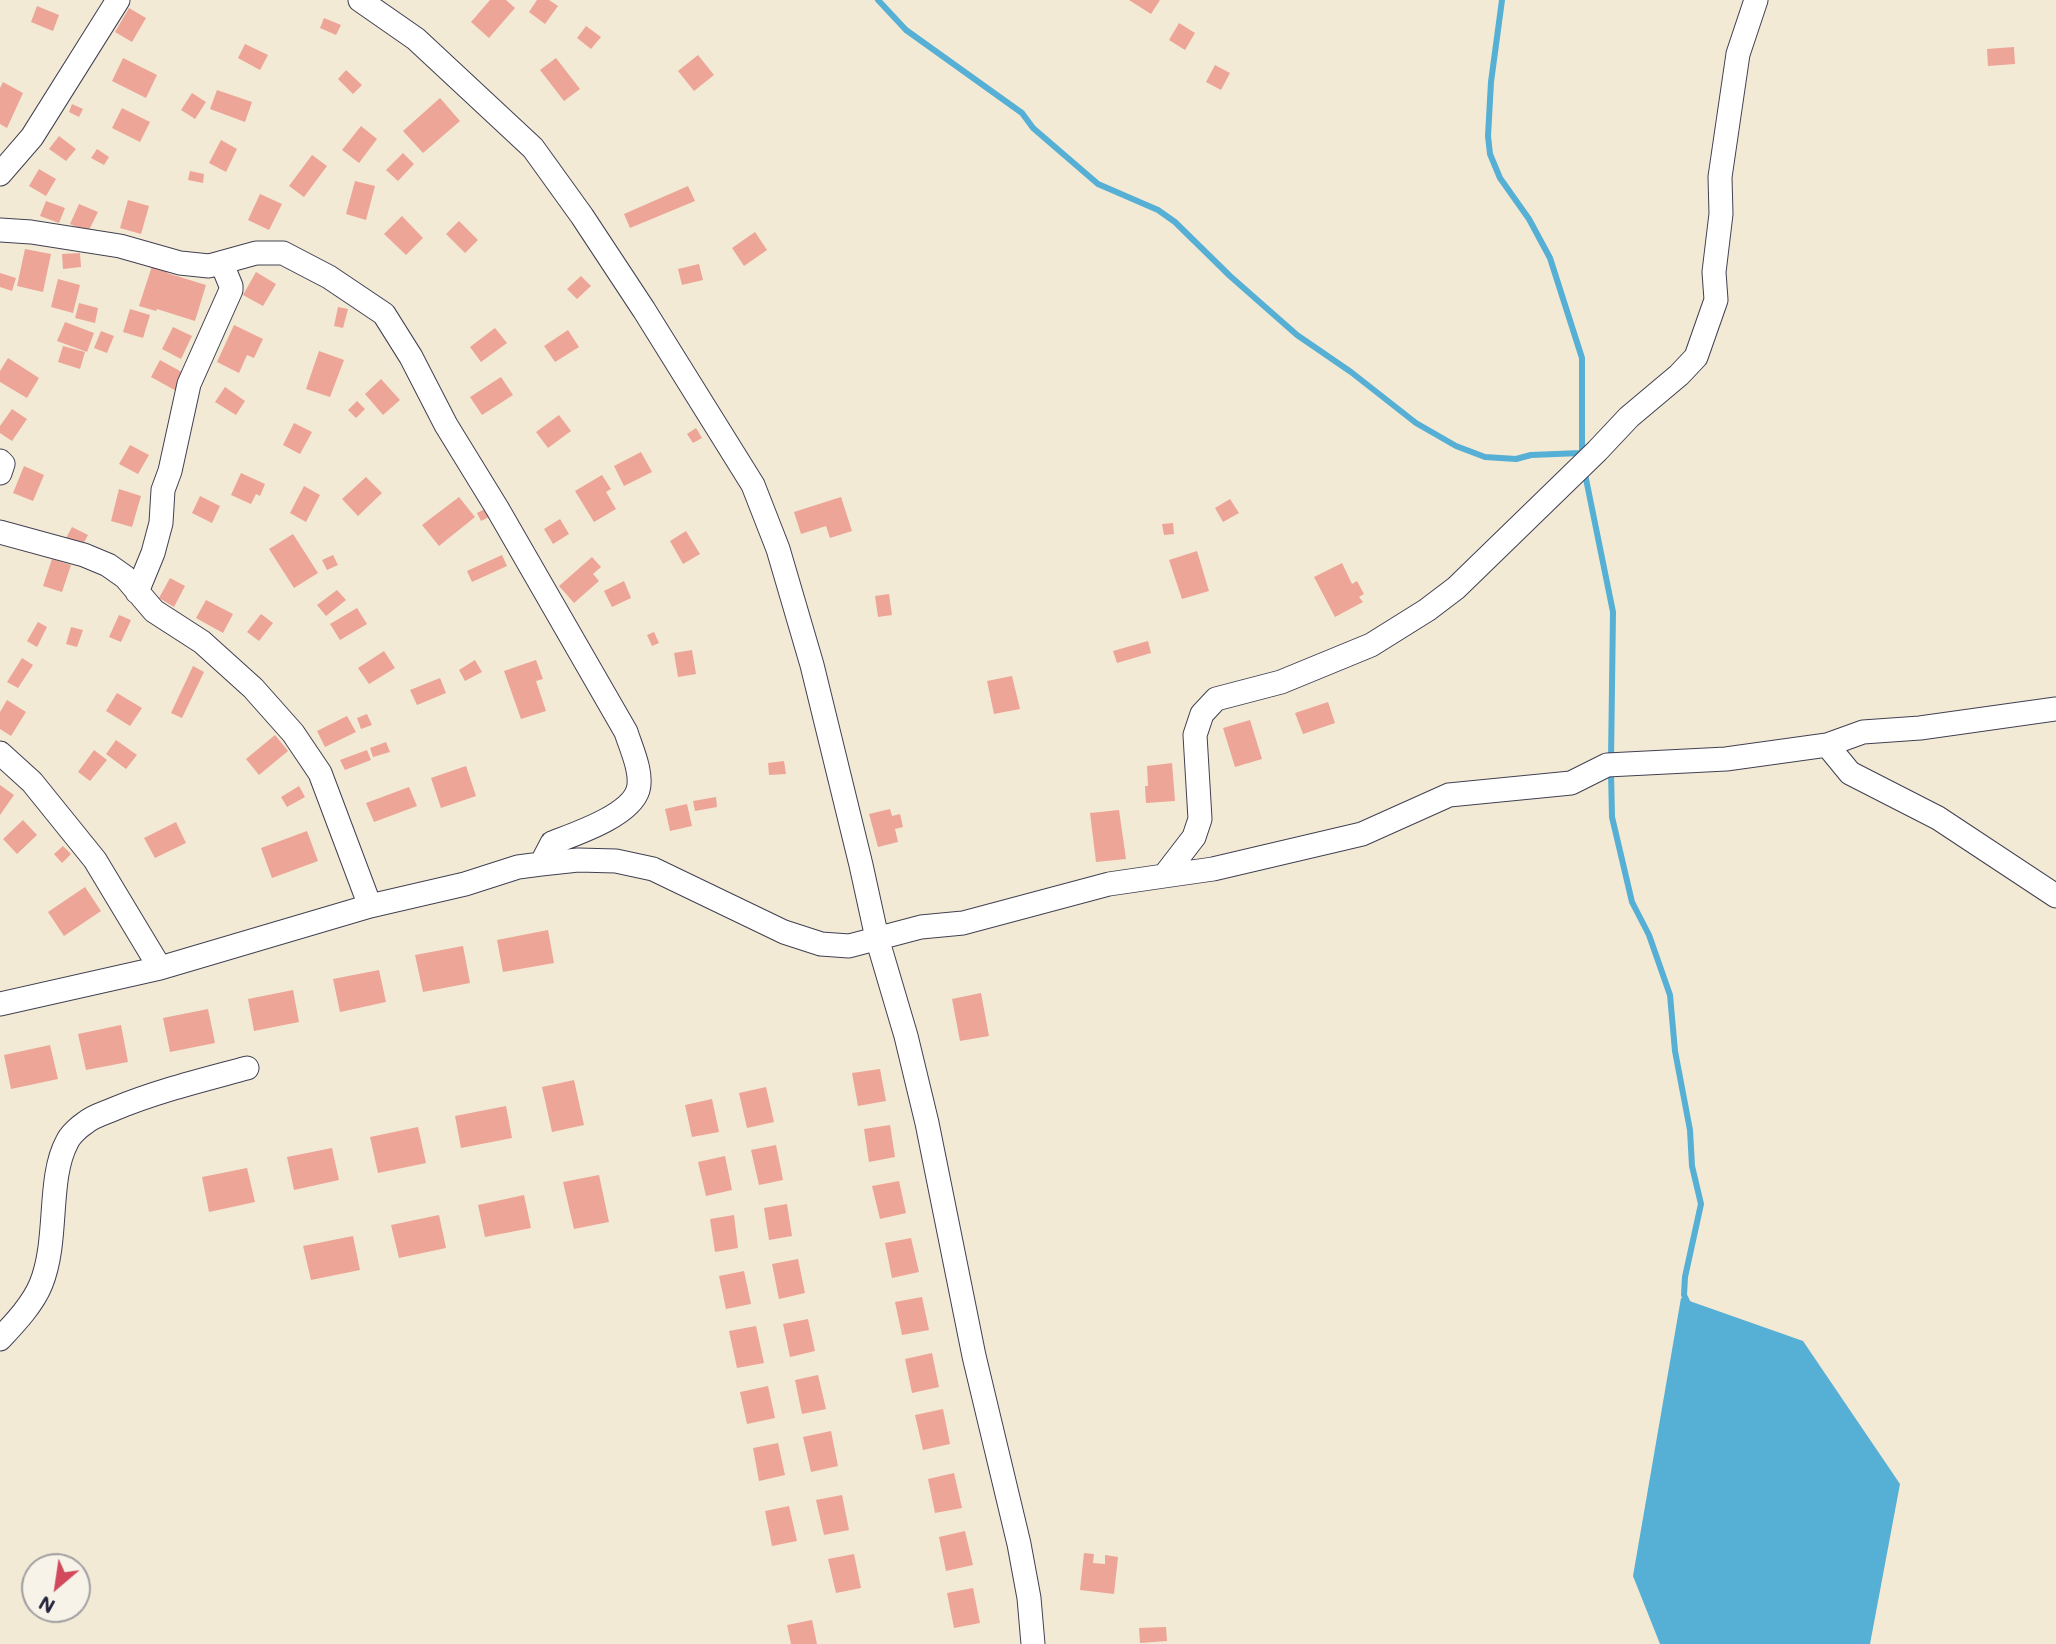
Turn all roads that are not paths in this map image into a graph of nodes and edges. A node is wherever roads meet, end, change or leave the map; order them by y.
1 (118, 0) edge
2 (360, 0) edge
3 (1756, 0) edge
4 (0, 174) edge
5 (0, 230) edge
6 (222, 264) junction
7 (0, 461) edge
8 (0, 473) edge
9 (0, 532) edge
10 (137, 592) junction
11 (2056, 709) edge
12 (1827, 745) junction
13 (0, 753) edge
14 (541, 864) junction
15 (1164, 876) junction
16 (2056, 896) edge
17 (370, 906) junction
18 (877, 938) junction
19 (160, 968) junction
20 (0, 1004) edge
21 (247, 1068) dead end
22 (0, 1339) edge
23 (1033, 1644) edge

1 - 4 street
2 - 18 street
3 - 15 street
5 - 6 street
6 - 10 street
6 - 14 street
7 - 8 street
9 - 10 street
10 - 17 street
11 - 12 street
12 - 15 street
12 - 16 street
13 - 19 street
14 - 17 street
14 - 18 street
15 - 18 street
17 - 19 street
18 - 23 street
19 - 20 street
21 - 22 street

